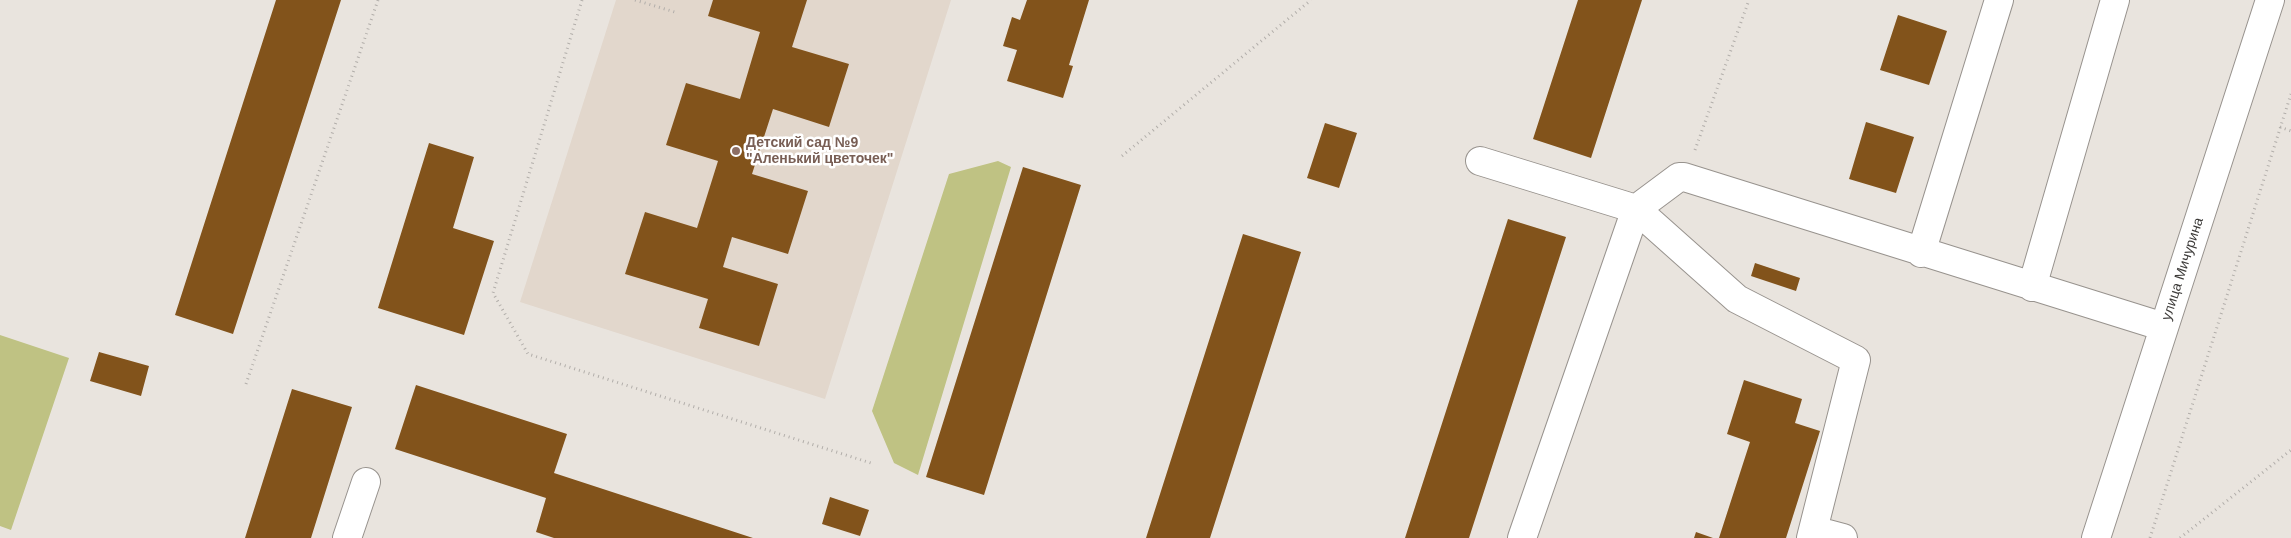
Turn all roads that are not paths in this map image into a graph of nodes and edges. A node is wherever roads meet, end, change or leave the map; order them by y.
1 (1998, 0) edge
2 (2115, 0) edge
3 (2270, 0) edge
4 (1480, 161) dead end
5 (1636, 209) junction
6 (1921, 252) junction
7 (2032, 287) junction
8 (2164, 328) junction
9 (366, 482) dead end
10 (1812, 534) edge
11 (347, 538) edge
12 (1522, 538) edge
13 (1843, 538) edge
14 (2096, 538) edge

1 - 6 street
2 - 7 street
3 - 8 street, улица Мичурина
4 - 5 street
5 - 6 street
5 - 10 street
5 - 12 street
6 - 7 street
7 - 8 street
8 - 14 street, улица Мичурина
9 - 11 street
10 - 13 street

